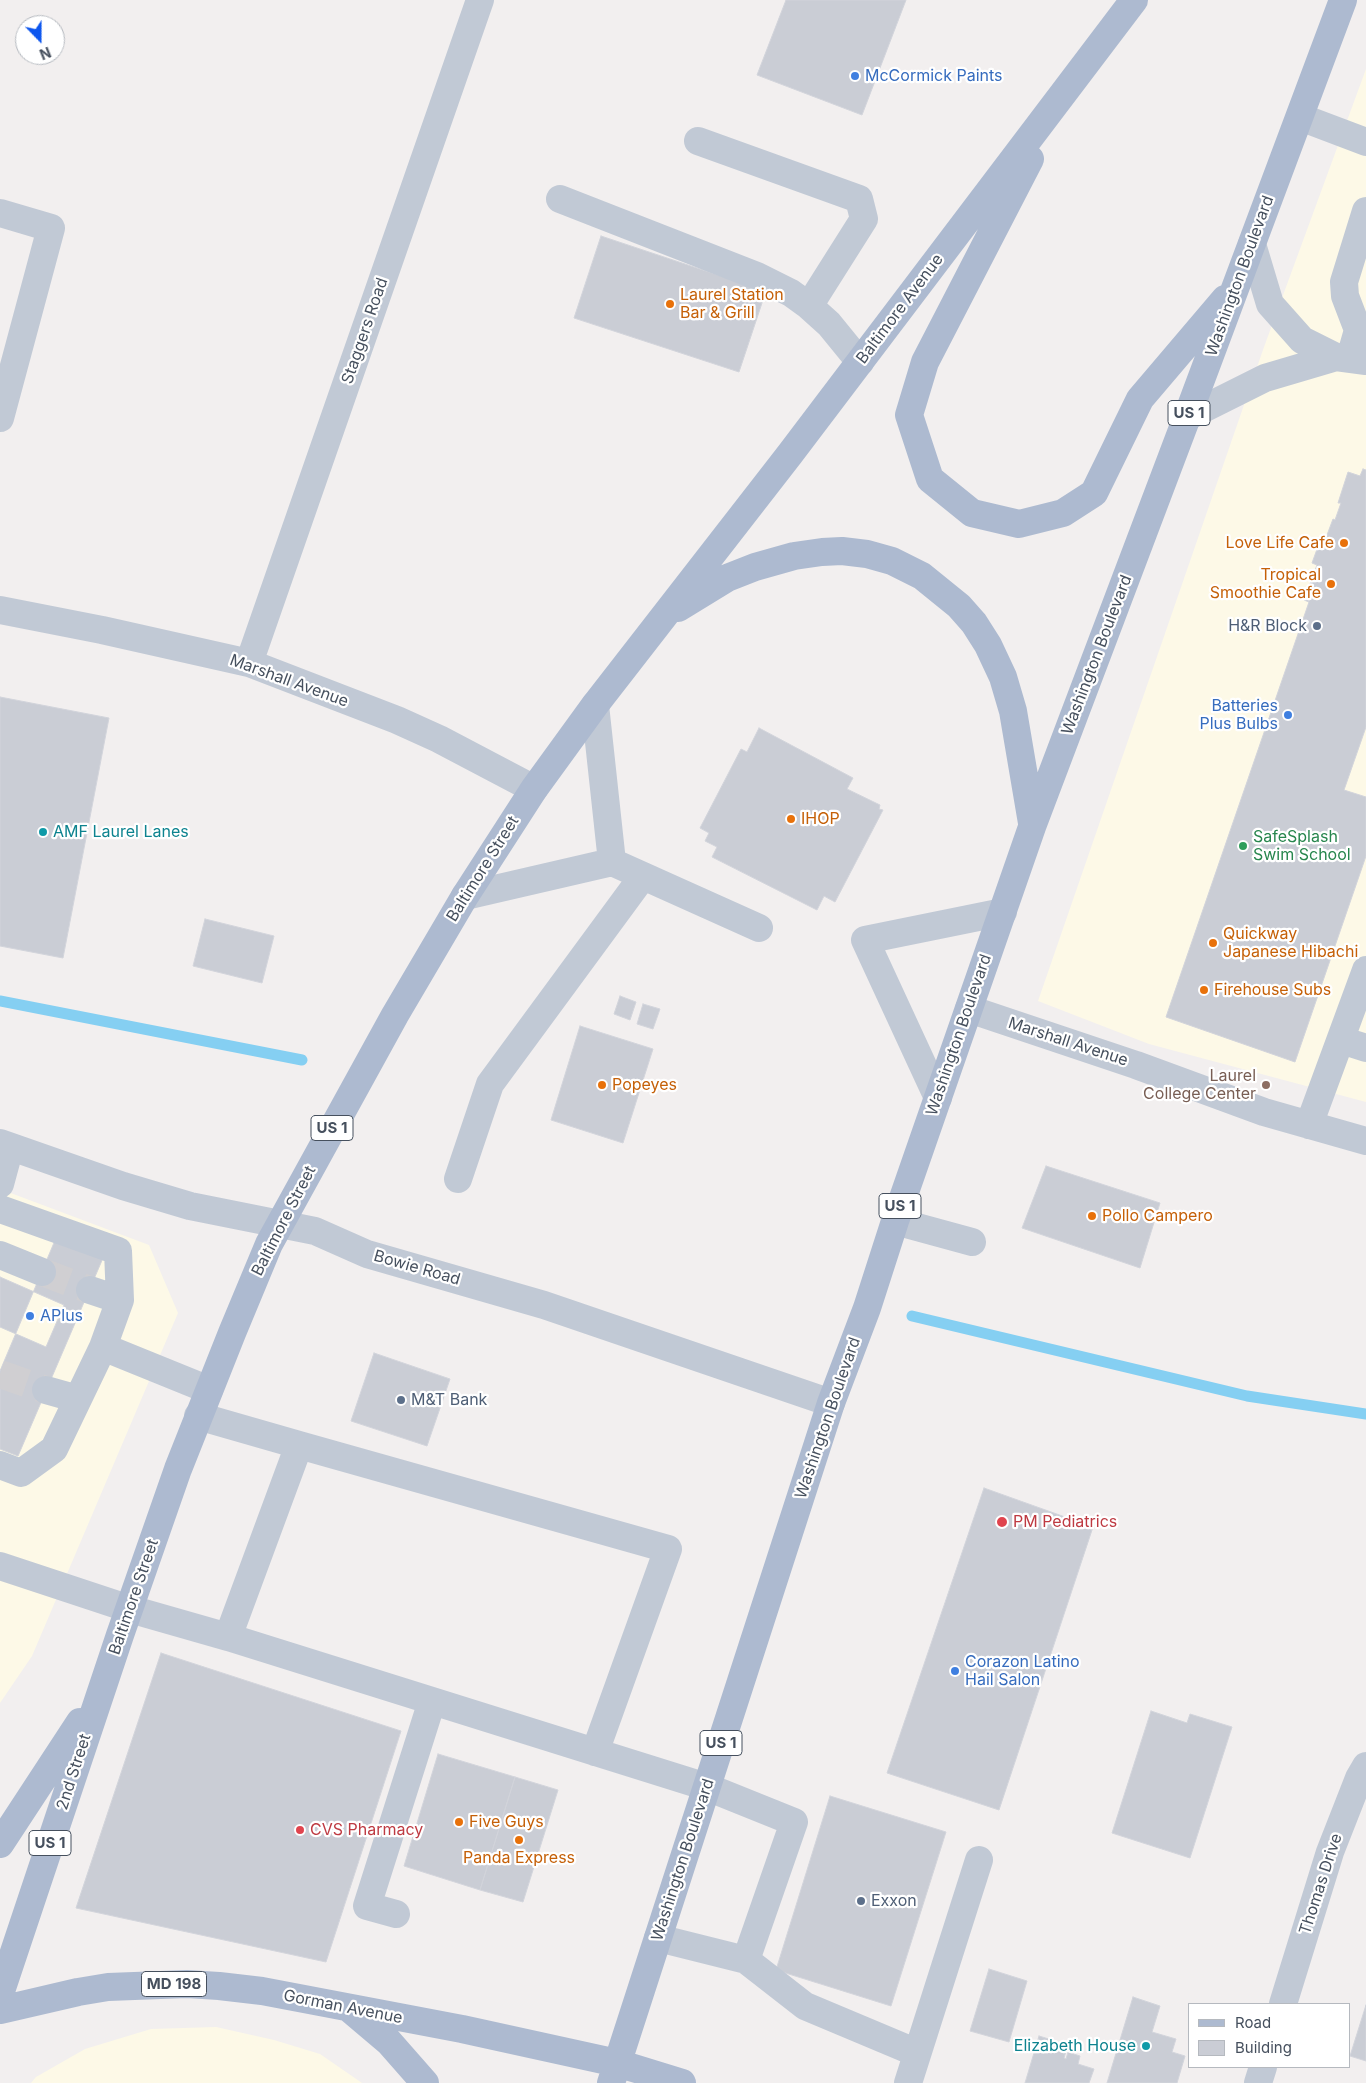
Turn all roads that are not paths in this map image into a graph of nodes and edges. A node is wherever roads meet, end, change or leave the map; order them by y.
1 (480, 0) edge
2 (1343, 0) edge
3 (1130, 2) edge
4 (1066, 91) junction
5 (1300, 116) junction
6 (698, 140) dead end
7 (1366, 142) edge
8 (560, 199) dead end
9 (1366, 211) edge
10 (0, 213) edge
11 (1252, 244) junction
12 (1237, 283) junction
13 (809, 306) junction
14 (1350, 359) edge
15 (860, 362) junction
16 (1188, 417) junction
17 (0, 418) edge
18 (0, 610) edge
19 (663, 616) junction
20 (249, 663) junction
21 (595, 704) junction
22 (534, 789) junction
23 (1033, 824) junction
24 (612, 862) junction
25 (643, 876) junction
26 (465, 896) junction
27 (1003, 912) junction
28 (759, 928) dead end
29 (1366, 970) edge
30 (969, 1009) junction
31 (1341, 1040) junction
32 (1366, 1048) edge
33 (938, 1098) junction
34 (1309, 1125) junction
35 (1366, 1141) edge
36 (5, 1145) edge
37 (458, 1179) dead end
38 (0, 1184) edge
39 (0, 1209) edge
40 (895, 1221) junction
41 (280, 1224) junction
42 (972, 1242) dead end
43 (0, 1255) edge
44 (42, 1272) tunnel mouth
45 (90, 1290) tunnel mouth
46 (120, 1300) junction
47 (102, 1347) junction
48 (46, 1390) tunnel mouth
49 (209, 1390) junction
50 (78, 1399) junction
51 (832, 1403) junction
52 (198, 1416) junction
53 (299, 1445) junction
54 (0, 1465) edge
55 (0, 1566) edge
56 (130, 1609) junction
57 (228, 1637) junction
58 (100, 1692) junction
59 (432, 1701) junction
60 (595, 1752) junction
61 (1366, 1766) edge
62 (707, 1787) junction
63 (0, 1844) edge
64 (979, 1860) dead end
65 (396, 1914) dead end
66 (658, 1938) junction
67 (746, 1960) junction
68 (0, 1994) edge
69 (1282, 2003) edge
70 (348, 2008) junction
71 (0, 2010) edge
72 (917, 2053) junction
73 (1263, 2068) edge
74 (614, 2073) edge
75 (425, 2083) edge
76 (682, 2083) edge
77 (908, 2083) edge
78 (1258, 2083) edge

1 - 20 street, Staggers Road
2 - 5 main road, Washington Boulevard / US 1
3 - 4 main road, Baltimore Avenue / US 1
4 - 12 main road
4 - 15 main road, Baltimore Avenue / US 1
5 - 7 street
5 - 11 main road, Washington Boulevard / US 1
6 - 13 street
8 - 13 street
9 - 14 street
10 - 17 street
11 - 12 main road, Washington Boulevard / US 1
11 - 14 street
12 - 16 main road, Washington Boulevard / US 1
13 - 15 street
14 - 16 street
15 - 19 main road, Baltimore Avenue / US 1
16 - 23 main road, Washington Boulevard / US 1
18 - 20 street, Marshall Avenue
19 - 21 main road, Baltimore Street / US 1
19 - 23 main road
20 - 22 street, Marshall Avenue
21 - 22 main road, Baltimore Street / US 1
21 - 24 street
22 - 26 main road, Baltimore Street / US 1
23 - 27 main road, Washington Boulevard / US 1
24 - 25 street
24 - 26 street
25 - 28 street
25 - 37 street
26 - 41 main road, Baltimore Street / US 1
27 - 30 main road, Washington Boulevard / US 1
27 - 33 street
29 - 31 street
30 - 33 main road, Washington Boulevard / US 1
30 - 34 street, Marshall Avenue
31 - 32 street
31 - 34 street
33 - 40 main road, Washington Boulevard / US 1
34 - 35 street, Marshall Avenue
36 - 38 street
36 - 41 street, Bowie Road
39 - 46 street
40 - 42 street
40 - 51 main road, Washington Boulevard / US 1
41 - 49 main road, Baltimore Street / US 1
41 - 51 street, Bowie Road
43 - 44 street
45 - 46 street
46 - 47 street
47 - 49 street
47 - 50 street
48 - 50 street
49 - 52 main road, Baltimore Street / US 1
50 - 54 street
51 - 62 main road, Washington Boulevard / US 1
52 - 53 street
52 - 56 main road, Baltimore Street / US 1
53 - 57 street
53 - 60 street
55 - 56 street
56 - 57 street
56 - 58 main road, Baltimore Street / US 1
57 - 59 street
58 - 63 main road
58 - 68 main road, 2nd Street / US 1
59 - 60 street
59 - 65 street
60 - 62 street
61 - 69 street, Thomas Drive
62 - 66 main road, Washington Boulevard / US 1
62 - 67 street
64 - 72 street
66 - 67 street
66 - 74 main road, Washington Boulevard / US 1
67 - 72 street
70 - 71 main road, Gorman Avenue / MD 198
70 - 74 main road, Gorman Avenue / MD 198
70 - 75 main road
72 - 77 street
73 - 78 street
74 - 76 main road, Gorman Avenue / MD 198

